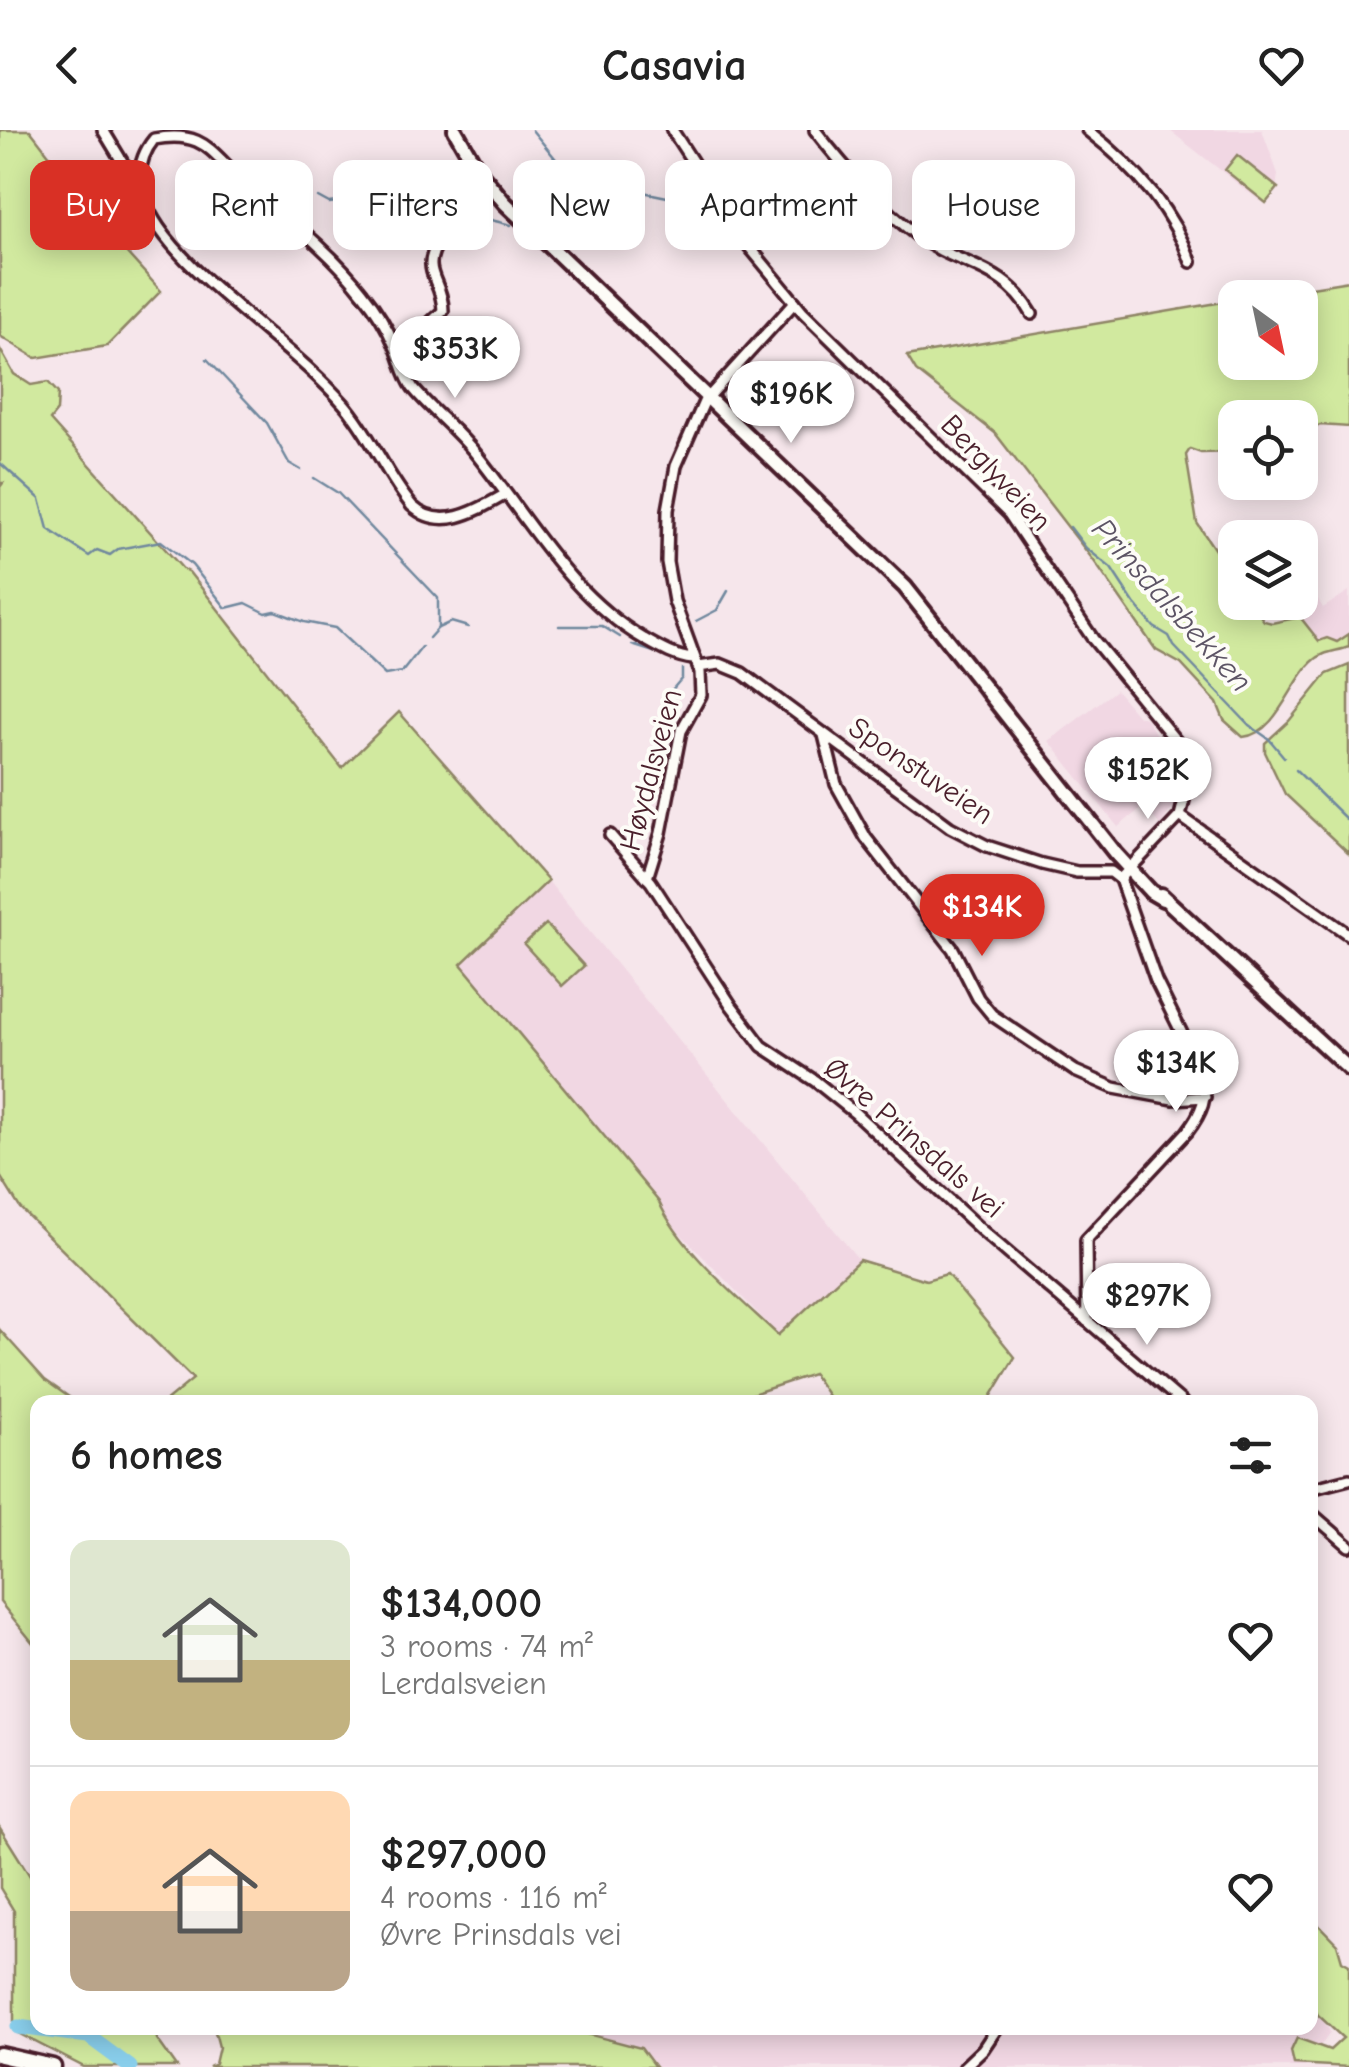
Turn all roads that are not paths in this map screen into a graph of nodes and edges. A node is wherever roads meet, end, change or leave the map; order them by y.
1 (103, 130) edge
2 (456, 130) edge
3 (672, 130) edge
4 (814, 130) edge
5 (1087, 130) edge
6 (151, 134) edge
7 (121, 160) edge
8 (142, 160) edge
9 (155, 218) edge
10 (436, 250) edge
11 (1190, 262) dead end
12 (795, 302) junction
13 (1032, 314) dead end
14 (398, 352) junction
15 (708, 396) junction
16 (506, 494) junction
17 (695, 662) junction
18 (824, 735) junction
19 (1180, 816) junction
20 (610, 835) dead end
21 (1128, 871) junction
22 (647, 878) junction
23 (1349, 936) edge
24 (1349, 1069) edge
25 (1205, 1096) junction
26 (1088, 1321) junction
27 (1174, 1395) edge
28 (1349, 1480) edge
29 (1318, 1487) edge
30 (1318, 1519) edge
31 (1349, 1546) edge
32 (993, 2035) edge
33 (0, 2055) edge
34 (53, 2067) edge
35 (964, 2067) edge

1 - 7 street
2 - 15 main road
3 - 12 street, Berglyveien
4 - 13 street
5 - 11 street
6 - 8 street
6 - 14 street, Sponstuveien
9 - 16 street
10 - 14 street
12 - 15 street, Høydalsveien
12 - 19 street, Berglyveien
14 - 16 street, Sponstuveien
15 - 17 street, Høydalsveien
15 - 21 main road
16 - 17 street, Sponstuveien
17 - 18 street, Sponstuveien
17 - 22 street, Høydalsveien
18 - 21 street, Sponstuveien
18 - 25 street
19 - 21 street
19 - 23 street
20 - 22 street, Øvre Prinsdals vei
21 - 24 main road
21 - 25 street
22 - 26 street, Øvre Prinsdals vei
25 - 26 street
26 - 27 street, Øvre Prinsdals vei
28 - 29 street
30 - 31 street
32 - 35 street
33 - 34 main road

